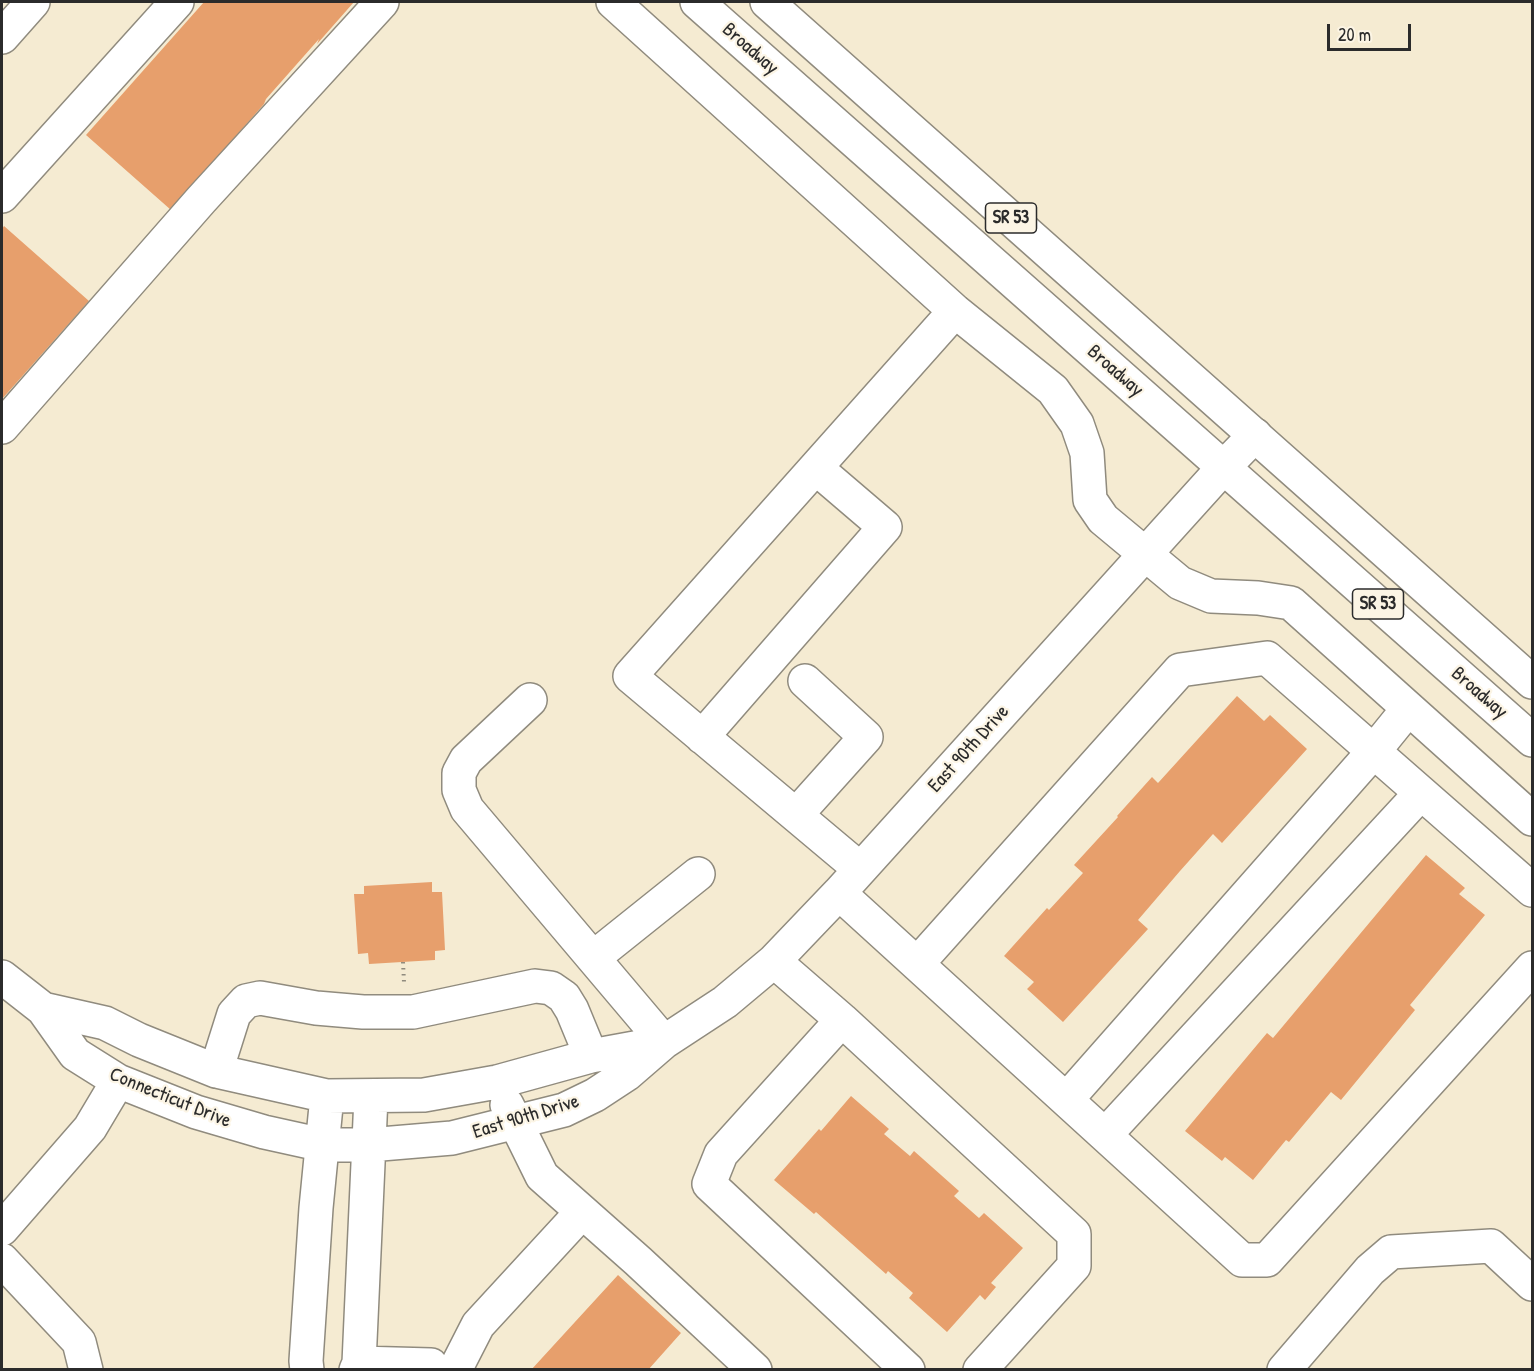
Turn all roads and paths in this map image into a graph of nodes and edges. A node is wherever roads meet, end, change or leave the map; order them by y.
1 (33, 2) edge
2 (177, 2) edge
3 (382, 2) edge
4 (613, 2) edge
5 (697, 2) edge
6 (767, 2) edge
7 (2, 37) edge
8 (2, 196) edge
9 (955, 311) junction
10 (2, 427) edge
11 (1255, 435) junction
12 (1224, 467) junction
13 (816, 468) junction
14 (1144, 555) junction
15 (805, 681) dead end
16 (1533, 682) edge
17 (530, 700) dead end
18 (1408, 709) junction
19 (702, 737) junction
20 (1533, 740) edge
21 (1374, 751) junction
22 (1421, 793) junction
23 (796, 815) junction
24 (1533, 819) edge
25 (698, 874) dead end
26 (849, 881) junction
27 (1533, 890) edge
28 (593, 958) junction
29 (774, 960) junction
30 (916, 964) junction
31 (1533, 968) edge
32 (4, 983) edge
33 (43, 1009) junction
34 (842, 1020) junction
35 (664, 1042) junction
36 (591, 1056) junction
37 (216, 1071) junction
38 (118, 1081) junction
39 (497, 1082) junction
40 (327, 1096) junction
41 (371, 1098) junction
42 (1067, 1099) junction
43 (516, 1123) junction
44 (1106, 1134) junction
45 (322, 1145) junction
46 (369, 1145) junction
47 (582, 1212) junction
48 (2, 1229) edge
49 (2, 1260) edge
50 (1533, 1284) edge
51 (357, 1366) edge
52 (86, 1370) edge
53 (308, 1370) edge
54 (435, 1370) edge
55 (455, 1370) edge
56 (755, 1370) edge
57 (908, 1370) edge
58 (980, 1370) edge
59 (1284, 1370) edge

1 - 7 street
2 - 8 street
3 - 10 street
4 - 9 street
5 - 12 street, Broadway / SR 53
6 - 11 street, SR 53
9 - 13 street
9 - 14 street
11 - 12 street, East 90th Drive
11 - 16 street, SR 53
12 - 14 street, East 90th Drive
12 - 20 street, Broadway / SR 53
13 - 19 street
13 - 19 street
14 - 18 street
14 - 26 street, East 90th Drive
15 - 23 street
17 - 28 street
18 - 21 street
18 - 24 street
19 - 23 street
21 - 22 street
21 - 30 street
21 - 42 street
22 - 27 street
22 - 44 street
23 - 26 street
25 - 28 street
26 - 29 street, East 90th Drive
26 - 30 street
28 - 35 street
29 - 34 street
29 - 35 street, East 90th Drive
30 - 42 street
31 - 44 street
32 - 33 street, Connecticut Drive
33 - 37 street, Connecticut Drive
33 - 38 street, Connecticut Drive
34 - 57 street
34 - 58 street
35 - 36 street, East 90th Drive
35 - 43 street, East 90th Drive
36 - 37 street
36 - 39 street, East 90th Drive
37 - 40 street, Connecticut Drive
38 - 45 street, Connecticut Drive
38 - 48 street
39 - 41 street, East 90th Drive
39 - 43 street
40 - 41 street, East 90th Drive
40 - 45 street
41 - 46 street
42 - 44 street
43 - 46 street, East 90th Drive
43 - 47 street
45 - 46 street, East 90th Drive
45 - 53 street
46 - 51 street
47 - 55 street
47 - 56 street
49 - 52 street
50 - 59 street
51 - 54 street

